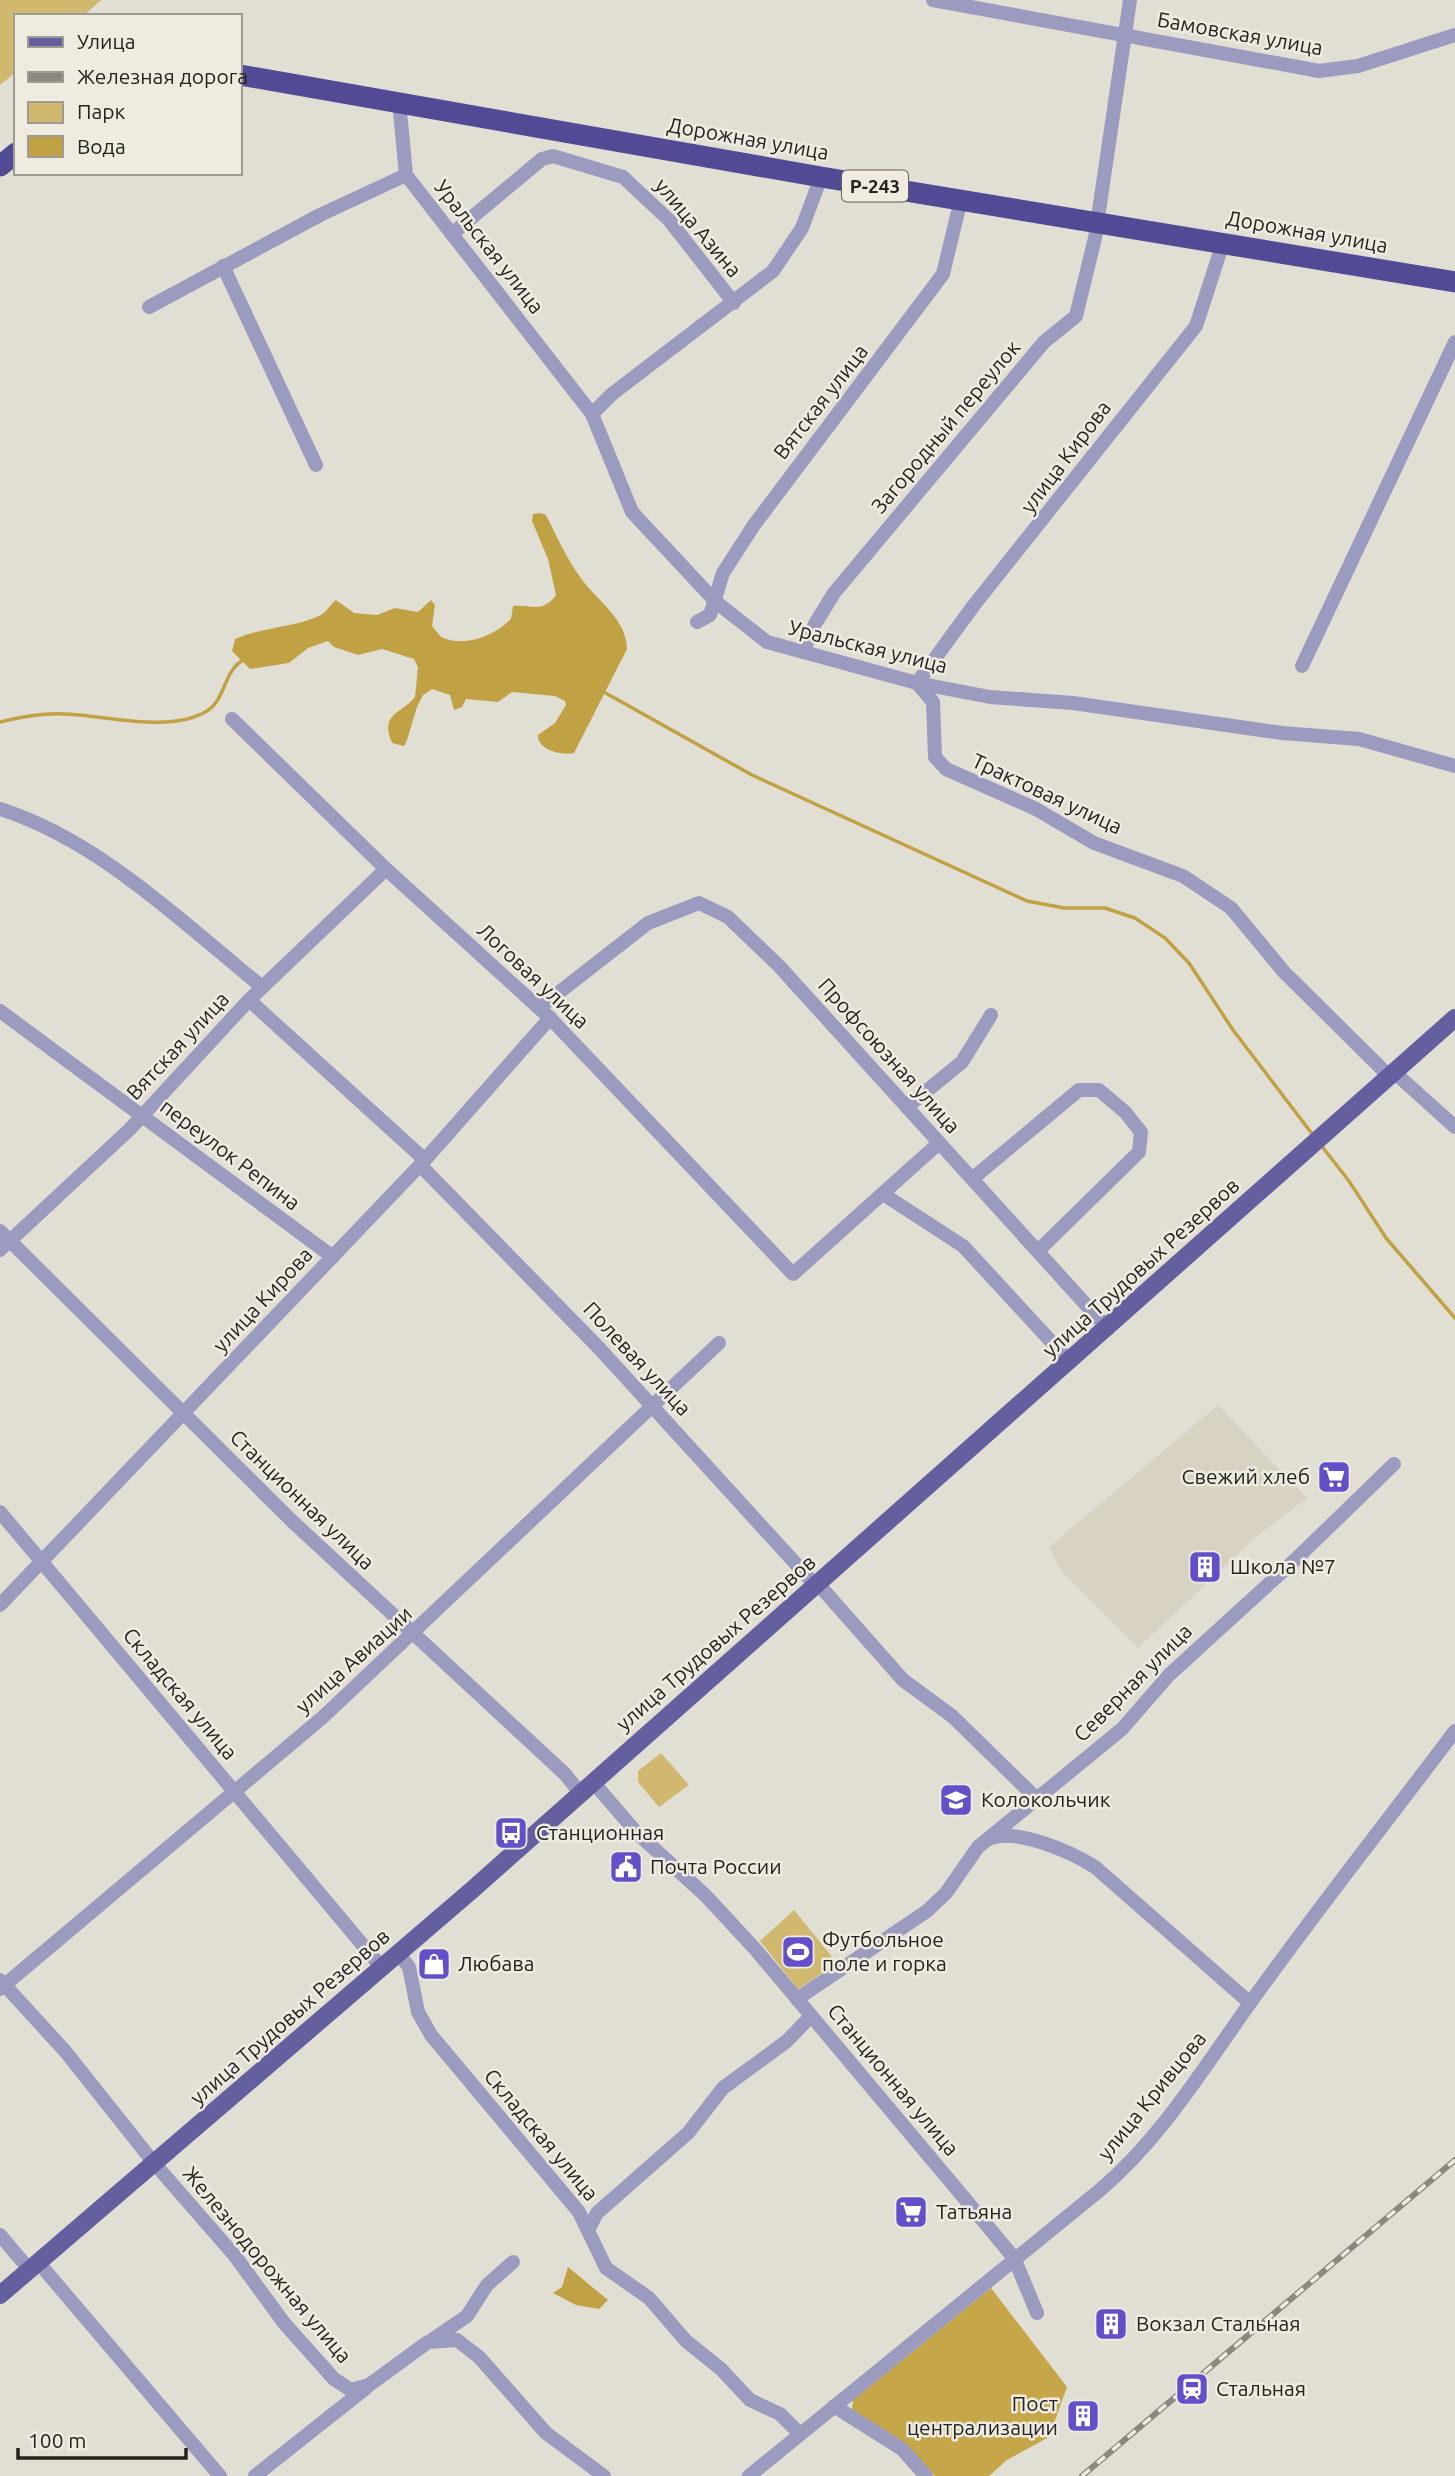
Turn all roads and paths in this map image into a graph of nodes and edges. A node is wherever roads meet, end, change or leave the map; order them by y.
1 (933, 0) edge
2 (1130, 0) edge
3 (1455, 35) edge
4 (1125, 36) junction
5 (242, 75) edge
6 (399, 101) junction
7 (559, 130) junction
8 (14, 155) edge
9 (553, 156) junction
10 (0, 166) edge
11 (406, 175) junction
12 (821, 177) junction
13 (961, 199) junction
14 (1097, 222) junction
15 (452, 234) junction
16 (1223, 243) junction
17 (223, 266) junction
18 (1455, 282) edge
19 (734, 303) junction
20 (149, 307) dead end
21 (1455, 342) edge
22 (592, 414) junction
23 (316, 465) dead end
24 (716, 602) junction
25 (697, 622) dead end
26 (803, 652) junction
27 (1302, 666) dead end
28 (917, 683) junction
29 (232, 719) dead end
30 (1455, 766) edge
31 (0, 809) edge
32 (386, 869) junction
33 (699, 902) joint
34 (262, 987) junction
35 (249, 1000) junction
36 (0, 1011) edge
37 (545, 1013) junction
38 (991, 1014) dead end
39 (1455, 1018) edge
40 (1393, 1075) junction
41 (906, 1107) junction
42 (142, 1116) junction
43 (1455, 1127) edge
44 (939, 1143) junction
45 (423, 1163) junction
46 (972, 1179) junction
47 (883, 1194) junction
48 (3, 1241) edge
49 (1038, 1251) junction
50 (333, 1257) junction
51 (1108, 1329) junction
52 (719, 1343) dead end
53 (1070, 1362) junction
54 (652, 1406) junction
55 (184, 1414) junction
56 (1394, 1464) dead end
57 (0, 1512) edge
58 (43, 1563) junction
59 (818, 1586) junction
60 (0, 1605) edge
61 (413, 1635) junction
62 (1455, 1731) edge
63 (586, 1787) junction
64 (233, 1791) junction
65 (1037, 1799) junction
66 (985, 1841) junction
67 (398, 1953) junction
68 (382, 1968) junction
69 (2, 1985) edge
70 (797, 1999) junction
71 (1250, 2003) junction
72 (811, 2016) junction
73 (154, 2162) junction
74 (588, 2230) junction
75 (0, 2235) edge
76 (1014, 2258) junction
77 (513, 2262) dead end
78 (34, 2266) junction
79 (0, 2295) edge
80 (1037, 2313) dead end
81 (428, 2342) junction
82 (369, 2385) junction
83 (835, 2406) junction
84 (800, 2434) junction
85 (220, 2476) edge
86 (255, 2476) edge
87 (604, 2476) edge
88 (749, 2476) edge
89 (926, 2476) edge

1 - 4 street, Бамовская улица
2 - 4 street, Загородный переулок
3 - 4 street, Бамовская улица
4 - 14 street, Загородный переулок
5 - 6 highway, Дорожная улица / Р-243
6 - 7 highway, Дорожная улица / Р-243
6 - 11 street, Уральская улица
7 - 9 street
7 - 12 highway, Дорожная улица / Р-243
8 - 10 highway
9 - 15 street
9 - 19 street, улица Азина
11 - 15 street, Уральская улица
11 - 17 street
12 - 13 highway, Дорожная улица / Р-243
12 - 19 street, улица Азина
13 - 14 highway, Дорожная улица / Р-243
13 - 24 street, Вятская улица
14 - 16 highway, Дорожная улица / Р-243
14 - 26 street, Загородный переулок
15 - 22 street, Уральская улица
16 - 18 highway, Дорожная улица / Р-243
16 - 28 street, улица Кирова
17 - 20 street
17 - 23 street
19 - 22 street, улица Азина
21 - 27 street
22 - 24 street, Уральская улица
24 - 25 street, Вятская улица
24 - 26 street, Уральская улица
26 - 28 street, Уральская улица
28 - 30 street, Уральская улица
28 - 40 street, Трактовая улица
29 - 32 street, Логовая улица
31 - 34 street
32 - 34 street, Вятская улица
32 - 37 street, Логовая улица
33 - 37 street, улица Кирова
33 - 41 street, Профсоюзная улица
34 - 35 street, Вятская улица
35 - 42 street, Вятская улица
35 - 45 street, Полевая улица
36 - 42 street, переулок Репина
37 - 45 street, улица Кирова
37 - 47 street, Логовая улица
38 - 41 street
39 - 40 main road, улица Трудовых Резервов
40 - 43 street, Трактовая улица
40 - 51 main road, улица Трудовых Резервов
41 - 44 street, Профсоюзная улица
42 - 48 street, Вятская улица
42 - 50 street, переулок Репина
44 - 46 street, Профсоюзная улица
44 - 47 street
45 - 50 street, улица Кирова
45 - 54 street, Полевая улица
46 - 49 street, Профсоюзная улица
46 - 49 street
47 - 53 street
48 - 55 street, Станционная улица
49 - 51 street, Профсоюзная улица
50 - 55 street, улица Кирова
51 - 53 main road, улица Трудовых Резервов
52 - 54 street, улица Авиации
53 - 59 main road, улица Трудовых Резервов
54 - 59 street, Полевая улица
54 - 61 street, улица Авиации
55 - 58 street, улица Кирова
55 - 61 street, Станционная улица
56 - 65 street, Северная улица
57 - 58 street, Складская улица
58 - 60 street, улица Кирова
58 - 64 street, Складская улица
59 - 63 main road, улица Трудовых Резервов
59 - 65 street, Полевая улица
61 - 63 street, Станционная улица
61 - 64 street, улица Авиации
62 - 71 street, улица Кривцова
63 - 67 main road, улица Трудовых Резервов
63 - 70 street, Станционная улица
64 - 68 street, Складская улица
64 - 69 street, улица Авиации
65 - 66 street, Северная улица
66 - 70 street, Северная улица
66 - 71 street
67 - 68 main road, улица Трудовых Резервов
67 - 74 street, Складская улица
68 - 73 main road, улица Трудовых Резервов
69 - 73 street, Железнодорожная улица
70 - 72 street, Станционная улица
71 - 76 street, улица Кривцова
72 - 74 street
72 - 76 street, Станционная улица
73 - 78 main road, улица Трудовых Резервов
73 - 82 street, Железнодорожная улица
74 - 84 street, Складская улица
75 - 78 street
76 - 80 street, Станционная улица
76 - 83 street, улица Кривцова
77 - 81 street
78 - 79 main road, улица Трудовых Резервов
78 - 85 street
81 - 82 street
81 - 87 street
82 - 86 street
83 - 84 street, улица Кривцова
83 - 89 street
84 - 88 street, улица Кривцова

